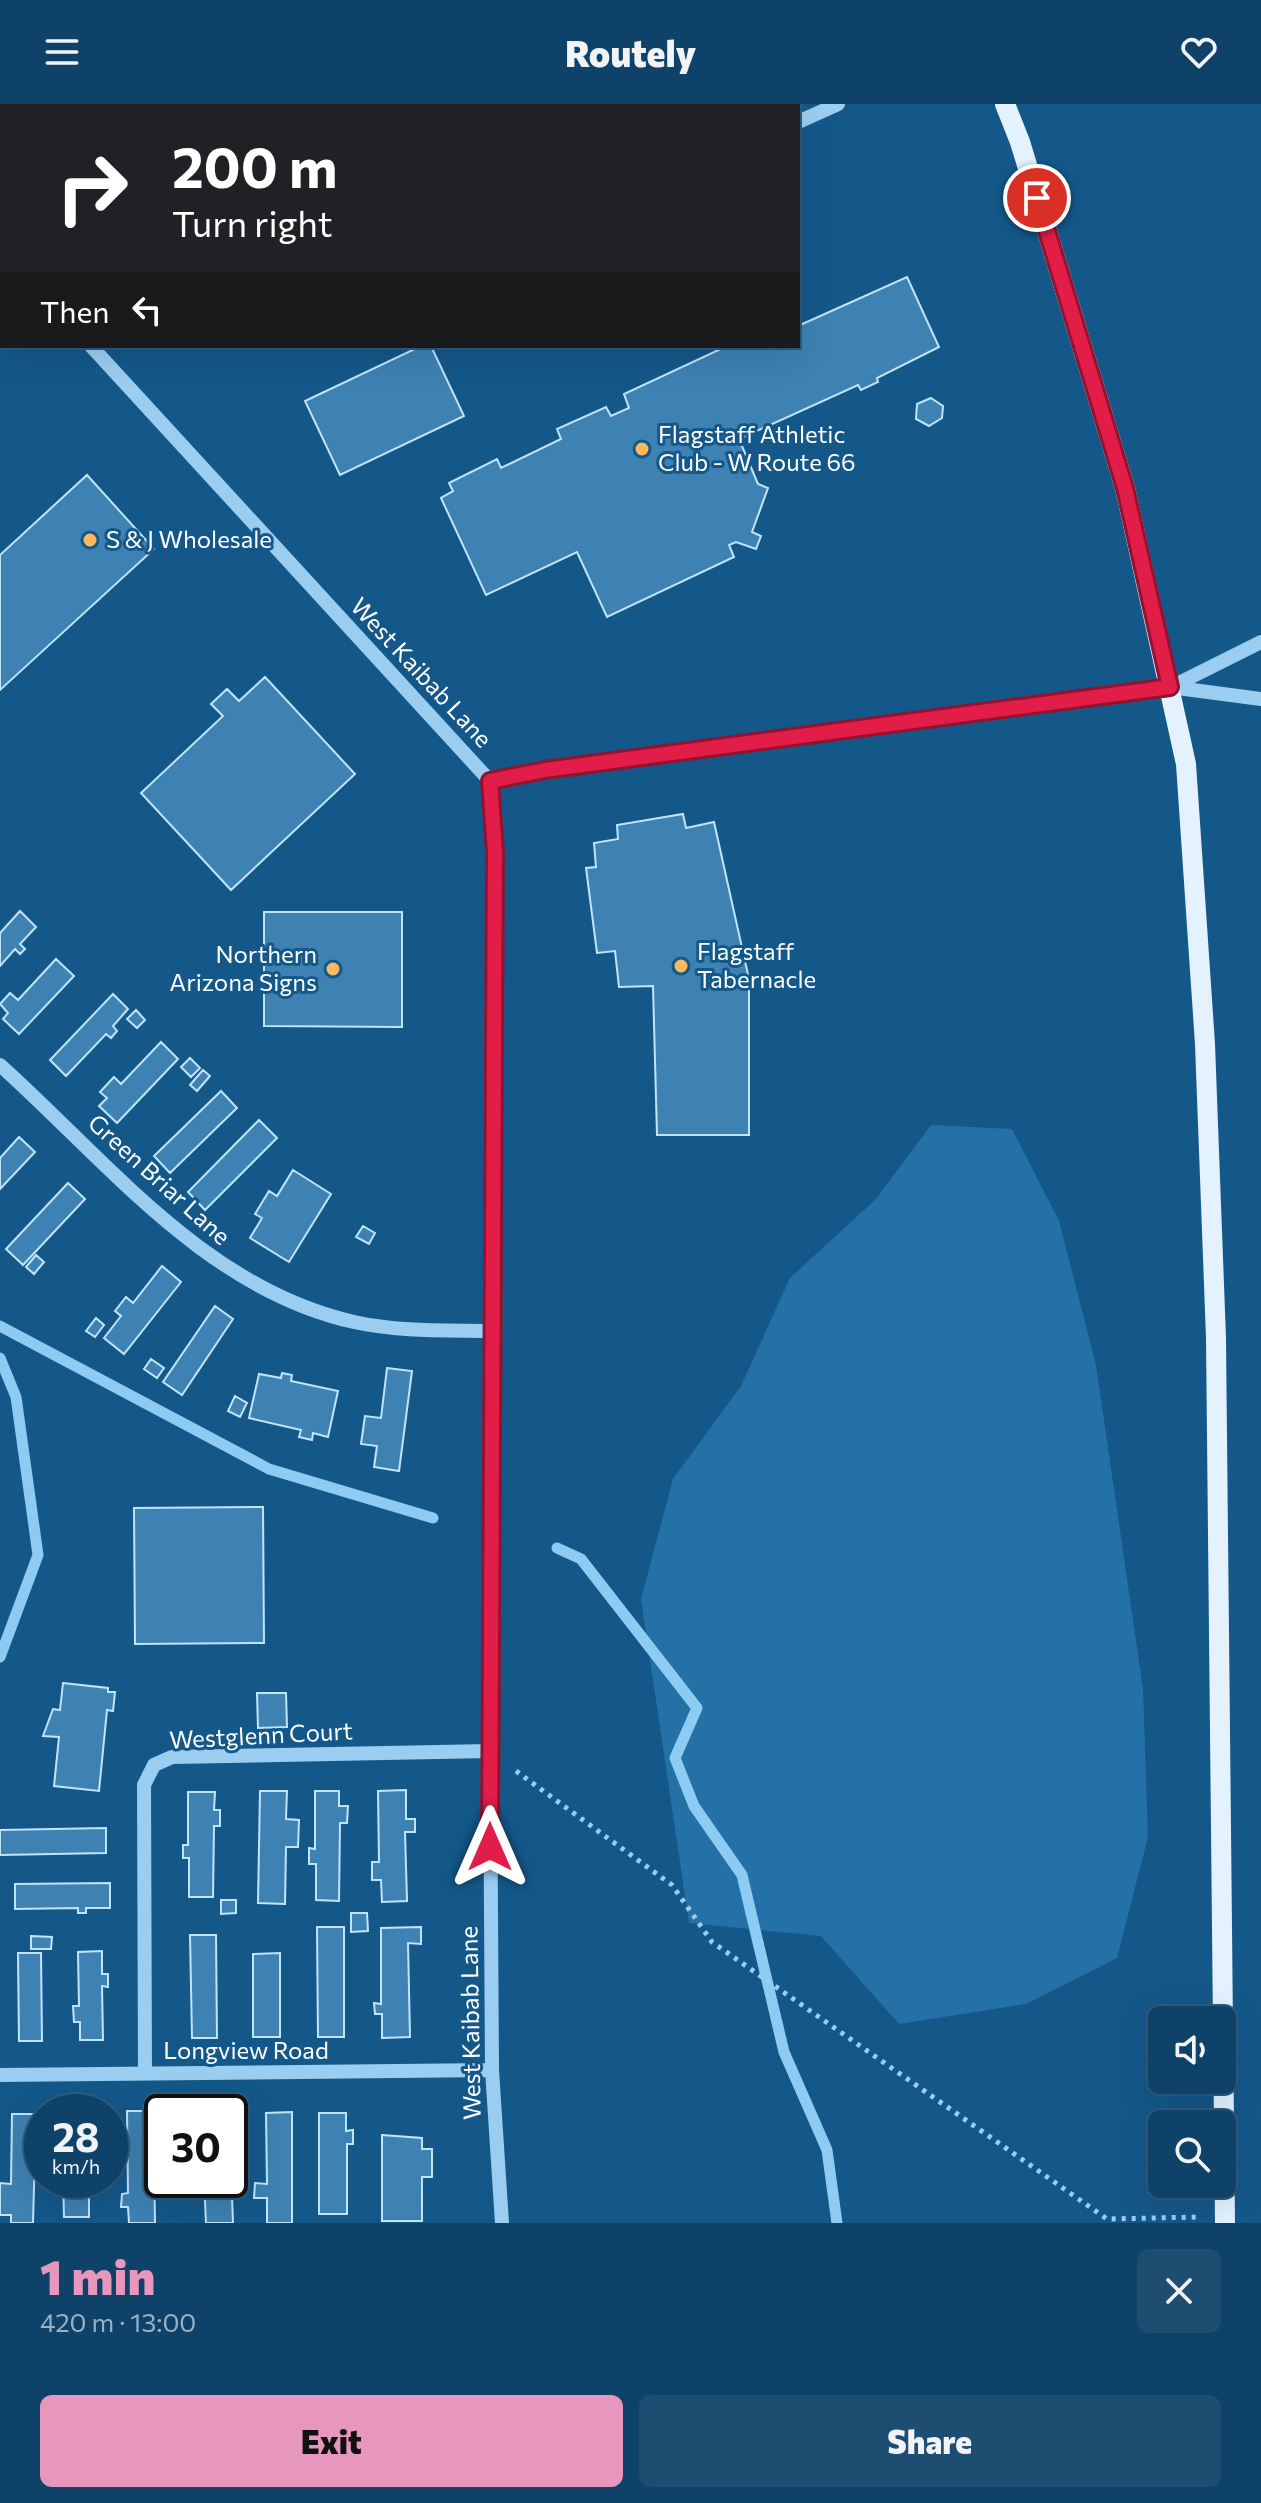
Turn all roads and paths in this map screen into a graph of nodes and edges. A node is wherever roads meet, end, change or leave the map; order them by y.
1 (838, 104) edge
2 (1005, 104) edge
3 (800, 121) edge
4 (93, 348) edge
5 (1261, 642) edge
6 (1170, 687) junction
7 (1261, 699) edge
8 (490, 781) junction
9 (0, 1065) edge
10 (493, 1331) junction
11 (490, 1751) junction
12 (492, 2070) junction
13 (145, 2073) junction
14 (0, 2075) edge
15 (1225, 2220) edge
16 (502, 2223) edge

1 - 3 street
2 - 6 main road
4 - 8 street, West Kaibab Lane
5 - 6 street
6 - 7 street
6 - 8 street
6 - 15 main road
8 - 10 street, West Kaibab Lane
9 - 10 street, Green Briar Lane
10 - 11 street, West Kaibab Lane
11 - 12 street, West Kaibab Lane
11 - 13 street, Westglenn Court
11 - 15 path
12 - 13 street, Longview Road
12 - 16 street, West Kaibab Lane
13 - 14 street, Longview Road

